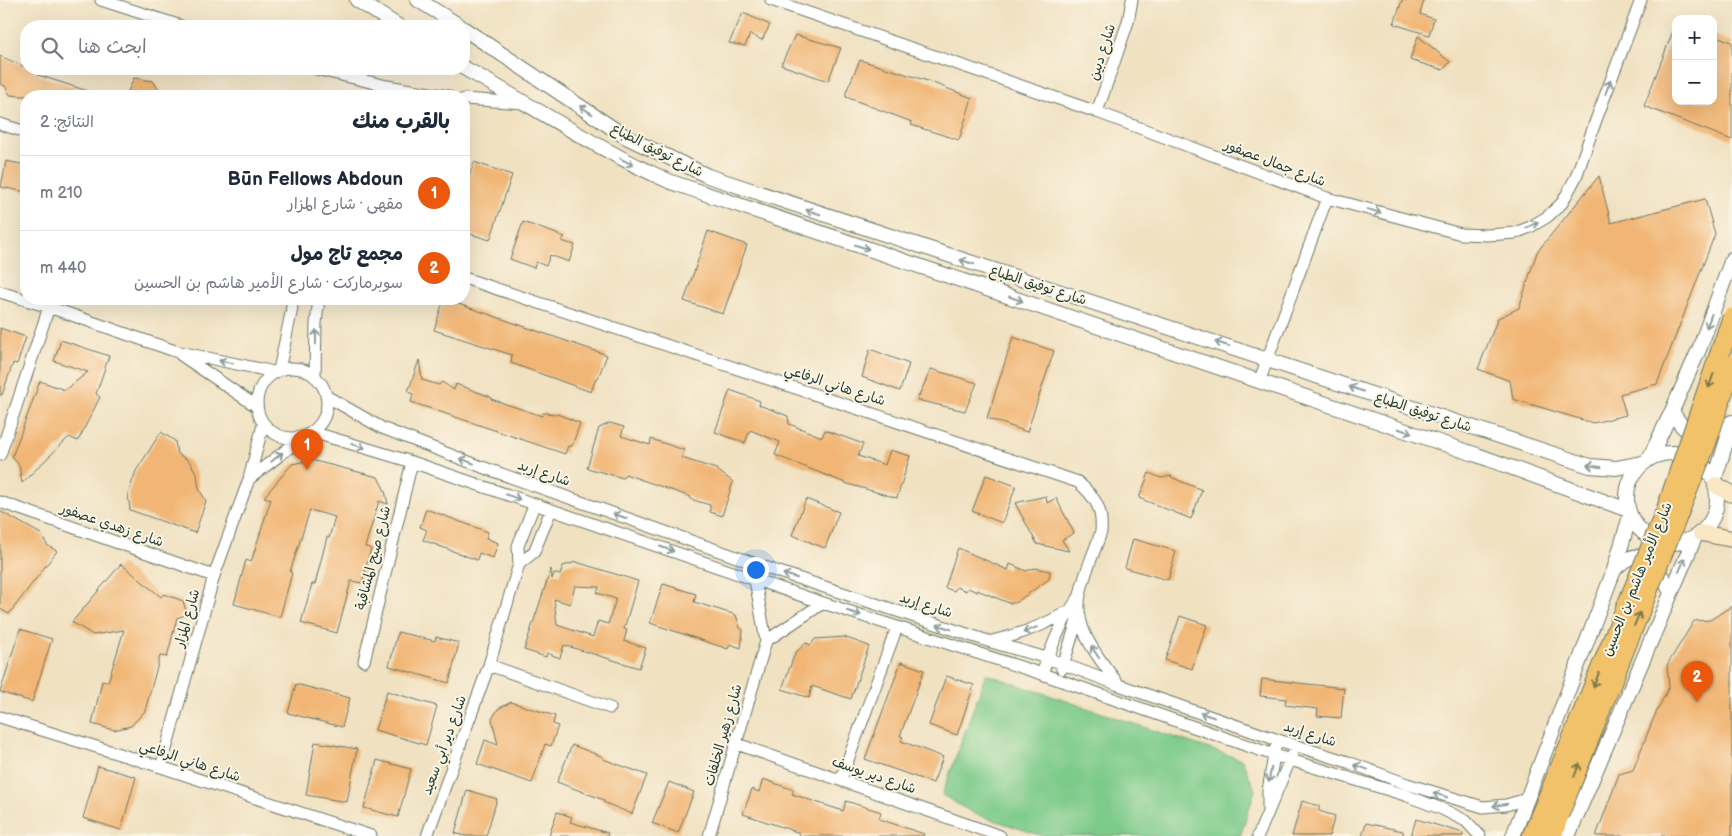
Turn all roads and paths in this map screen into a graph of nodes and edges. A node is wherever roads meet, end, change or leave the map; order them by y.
1 (101, 0) edge
2 (357, 0) edge
3 (418, 0) edge
4 (771, 0) edge
5 (1132, 0) edge
6 (1641, 0) edge
7 (163, 20) edge
8 (389, 20) edge
9 (447, 20) edge
10 (470, 35) edge
11 (470, 72) edge
12 (341, 75) edge
13 (411, 90) edge
14 (470, 99) edge
15 (523, 103) junction
16 (1097, 112) junction
17 (0, 124) edge
18 (20, 130) edge
19 (1327, 198) junction
20 (1732, 258) edge
21 (470, 280) edge
22 (0, 292) edge
23 (20, 298) edge
24 (42, 305) edge
25 (292, 305) edge
26 (318, 305) edge
27 (49, 307) junction
28 (1732, 318) edge
29 (175, 351) junction
30 (1268, 359) junction
31 (1732, 365) edge
32 (276, 371) junction
33 (315, 376) junction
34 (1259, 382) junction
35 (326, 396) junction
36 (256, 406) junction
37 (1672, 411) junction
38 (1732, 423) edge
39 (264, 425) junction
40 (308, 434) junction
41 (0, 455) edge
42 (1646, 461) junction
43 (412, 462) junction
44 (249, 479) junction
45 (1715, 483) junction
46 (1732, 494) edge
47 (0, 502) edge
48 (534, 505) junction
49 (551, 510) junction
50 (1629, 513) junction
51 (1698, 535) junction
52 (1732, 539) edge
53 (519, 564) junction
54 (1614, 570) junction
55 (214, 576) junction
56 (755, 580) junction
57 (1671, 592) junction
58 (1080, 596) junction
59 (823, 603) junction
60 (1067, 612) junction
61 (1079, 614) junction
62 (897, 627) junction
63 (766, 641) junction
64 (991, 642) junction
65 (1047, 658) junction
66 (364, 661) dead end
67 (1063, 664) junction
68 (489, 665) junction
69 (1042, 674) junction
70 (1058, 681) junction
71 (1119, 685) junction
72 (610, 708) dead end
73 (0, 717) edge
74 (1278, 740) junction
75 (737, 744) junction
76 (1295, 745) junction
77 (1274, 755) junction
78 (1290, 760) junction
79 (161, 767) junction
80 (841, 779) junction
81 (1527, 799) junction
82 (1268, 812) junction
83 (1550, 815) junction
84 (985, 833) edge
85 (371, 836) edge
86 (428, 836) edge
87 (709, 836) edge
88 (1000, 836) edge
89 (1258, 836) edge
90 (1480, 836) edge
91 (1514, 836) edge
92 (1532, 836) edge
93 (1552, 836) edge
94 (1568, 836) edge

1 - 7 street
2 - 8 street
3 - 9 street, شارع توفيق الطباع
4 - 16 street, شارع جمال عصفور
5 - 16 street, شارع دبين
19 -> 6 street, شارع جمال عصفور
30 -> 10 street, شارع توفيق الطباع
11 - 15 street, شارع توفيق الطباع
12 - 13 street
14 - 15 street
15 -> 34 street, شارع توفيق الطباع
16 - 19 street, شارع جمال عصفور
17 - 18 street
19 - 30 street
20 -> 37 street
21 - 58 street, شارع هاني الرفاعي
22 - 23 street
24 - 27 street
25 - 32 street
33 -> 26 street
27 - 29 street
27 - 41 street
28 -> 83 highway, شارع الأمير هاشم بن الحسين, bridge
32 -> 29 street
29 - 36 street
30 - 34 street
42 -> 30 street, شارع توفيق الطباع
83 -> 31 highway, شارع الأمير هاشم بن الحسين, bridge
32 - 33 street
32 - 36 street
33 - 35 street
34 -> 50 street, شارع توفيق الطباع
35 - 40 street
64 -> 35 street, شارع إربد
36 - 39 street
37 - 38 street
37 - 42 street
38 - 45 street
39 - 40 street
39 - 44 street, شارع المزار
40 -> 43 street
44 -> 40 street
42 - 45 street
42 - 50 street
43 -> 48 street
43 - 66 street, شارع صبح المشاقبة
44 - 55 street, شارع المزار
45 - 46 main road
45 - 51 street
47 - 55 street, شارع زهدي عصفور
48 - 49 street
48 - 53 street, شارع دير أبي سعيد
49 - 53 street, شارع دير أبي سعيد
49 -> 56 street
50 - 51 street
50 - 54 street
51 - 52 main road
57 -> 51 street
53 - 68 street, شارع دير أبي سعيد
54 - 57 street
54 - 81 street
55 - 79 street, شارع المزار
56 - 59 street
56 - 63 street, شارع زهير الخلفات
57 - 94 street
58 - 60 street, شارع هاني الرفاعي
58 - 61 street, شارع هاني الرفاعي
59 -> 62 street
59 - 63 street
60 -> 64 street, شارع هاني الرفاعي
60 - 65 street, شارع هاني الرفاعي
61 - 67 street, شارع هاني الرفاعي
71 -> 61 street, شارع هاني الرفاعي
62 - 69 street
62 - 80 street
63 - 75 street, شارع زهير الخلفات
64 - 65 street, شارع إربد
65 - 67 street, شارع إربد
65 - 69 street, شارع هاني الرفاعي
67 - 70 street, شارع هاني الرفاعي
67 - 71 street, شارع إربد
68 - 72 street
68 - 86 street, شارع دير أبي سعيد
69 - 70 street
70 - 77 street
74 -> 71 street, شارع إربد
73 - 79 street, شارع هاني الرفاعي
74 - 76 street, شارع إربد
74 - 77 street
75 - 80 street, شارع دير يوسف
75 - 87 street, شارع زهير الخلفات
76 - 78 street
81 -> 76 street, شارع إربد
77 - 78 street
77 -> 82 street
78 - 82 street
78 - 90 street
79 - 85 street, شارع هاني الرفاعي
80 - 84 street, شارع دير يوسف
81 - 91 street
82 - 89 street
83 - 92 highway, شارع الأمير هاشم بن الحسين
83 - 93 highway, شارع الأمير هاشم بن الحسين
84 - 88 street, شارع دير يوسف

